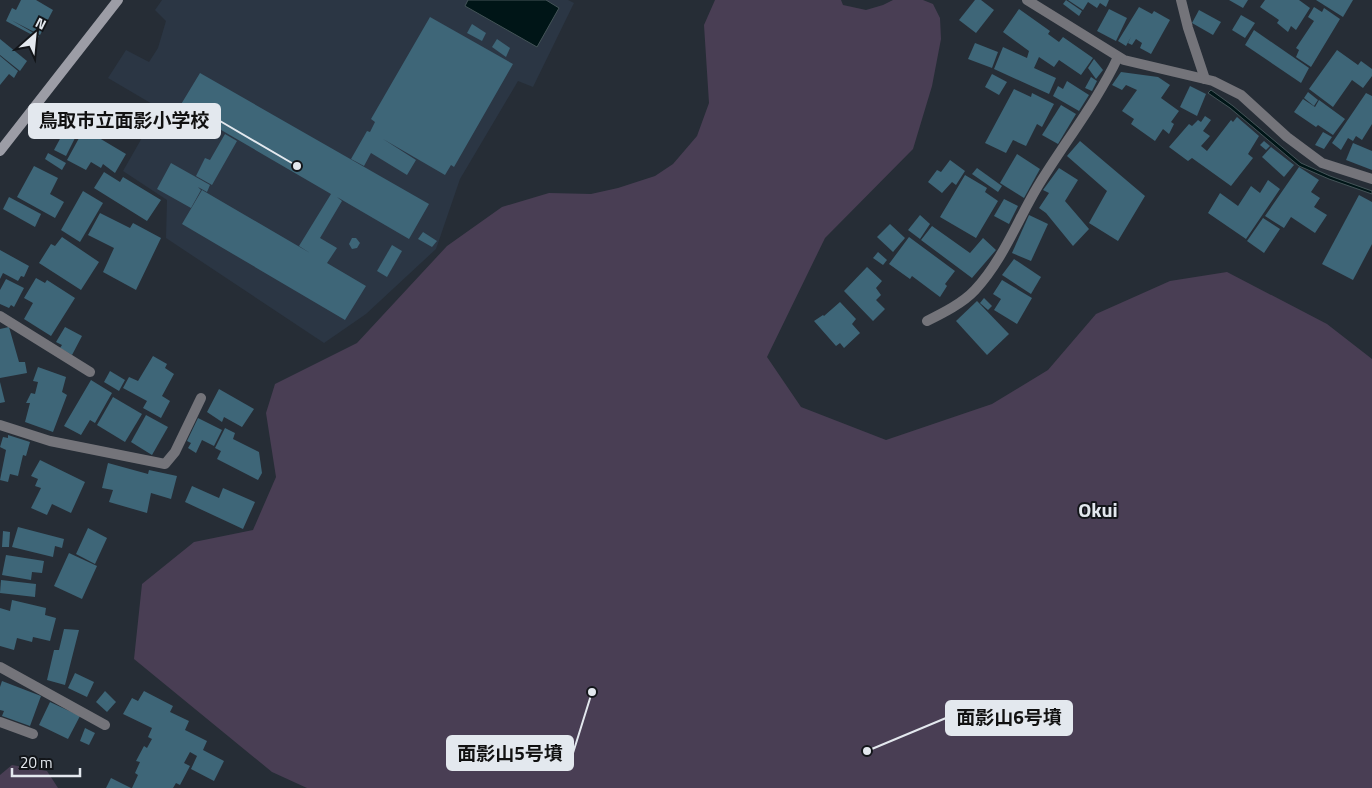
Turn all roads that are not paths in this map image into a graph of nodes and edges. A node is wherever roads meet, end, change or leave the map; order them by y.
1 (118, 0) edge
2 (1027, 0) edge
3 (1182, 0) edge
4 (1118, 57) junction
5 (1205, 79) junction
6 (0, 151) edge
7 (1372, 179) edge
8 (0, 316) edge
9 (927, 321) dead end
10 (90, 372) dead end
11 (201, 398) dead end
12 (0, 425) edge
13 (0, 667) edge
14 (0, 722) edge
15 (105, 725) dead end
16 (33, 734) dead end

1 - 6 main road
2 - 4 street
3 - 5 street
4 - 5 street
4 - 9 street
5 - 7 street
8 - 10 street
11 - 12 street
13 - 15 street
14 - 16 street

